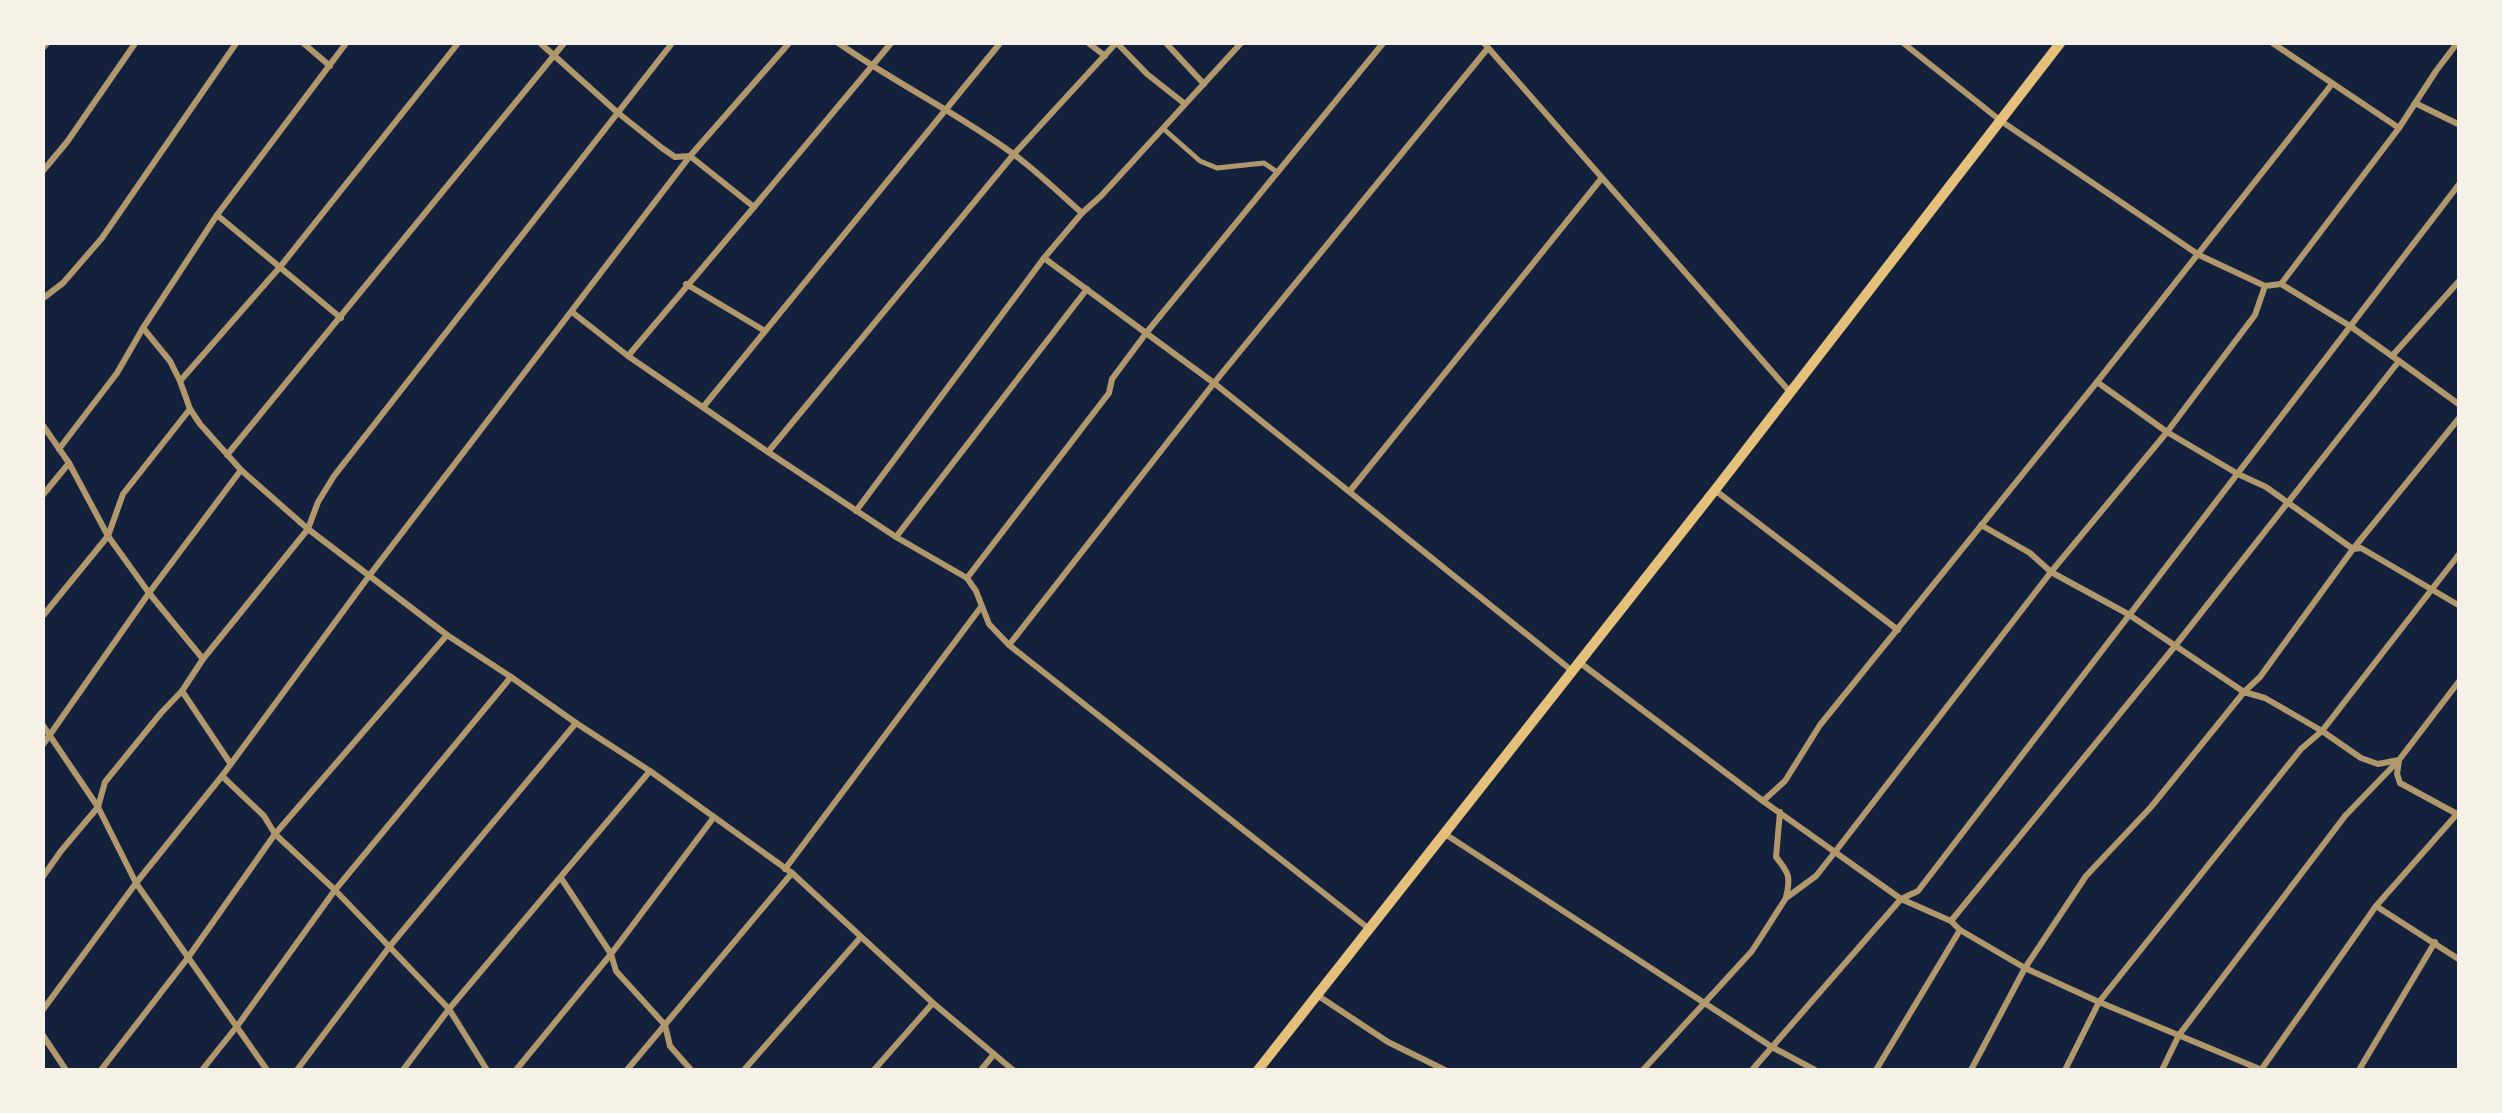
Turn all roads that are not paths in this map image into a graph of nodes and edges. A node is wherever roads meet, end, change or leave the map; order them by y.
1 (48, 42) edge
2 (136, 42) edge
3 (237, 42) edge
4 (302, 42) edge
5 (348, 42) edge
6 (459, 42) edge
7 (539, 42) edge
8 (565, 42) edge
9 (673, 42) edge
10 (790, 42) edge
11 (837, 42) edge
12 (892, 42) edge
13 (1001, 42) edge
14 (1088, 42) edge
15 (1166, 42) edge
16 (1242, 42) edge
17 (1384, 42) edge
18 (1902, 42) edge
19 (2061, 42) edge
20 (2271, 42) edge
21 (2458, 42) edge
22 (1117, 43) edge
23 (1486, 46) edge
24 (42, 49) edge
25 (555, 56) junction
26 (1105, 56) junction
27 (330, 66) junction
28 (871, 67) junction
29 (1204, 84) junction
30 (2332, 84) junction
31 (2415, 103) junction
32 (1185, 104) junction
33 (947, 110) junction
34 (617, 112) junction
35 (2001, 121) junction
36 (2460, 125) edge
37 (2400, 128) junction
38 (1166, 131) dead end
39 (1014, 154) junction
40 (690, 156) junction
41 (42, 172) edge
42 (1278, 172) junction
43 (1600, 179) junction
44 (2460, 183) edge
45 (754, 206) junction
46 (1082, 212) junction
47 (217, 215) junction
48 (2199, 254) junction
49 (1044, 258) junction
50 (280, 268) junction
51 (2460, 280) edge
52 (686, 284) junction
53 (2281, 284) junction
54 (2265, 286) junction
55 (1087, 289) junction
56 (42, 299) edge
57 (572, 312) junction
58 (341, 318) junction
59 (2350, 326) junction
60 (142, 328) junction
61 (765, 331) junction
62 (1147, 332) junction
63 (628, 356) junction
64 (2396, 359) junction
65 (180, 381) junction
66 (1214, 382) junction
67 (2097, 382) junction
68 (1790, 392) junction
69 (2460, 405) edge
70 (704, 406) junction
71 (190, 408) junction
72 (2460, 417) edge
73 (42, 424) edge
74 (2167, 432) junction
75 (59, 449) junction
76 (768, 452) junction
77 (226, 455) junction
78 (69, 463) junction
79 (241, 470) junction
80 (2238, 474) junction
81 (1715, 490) junction
82 (1350, 492) junction
83 (42, 496) edge
84 (2288, 504) junction
85 (856, 510) junction
86 (1981, 524) junction
87 (308, 529) junction
88 (108, 536) junction
89 (896, 537) junction
90 (2353, 549) junction
91 (2460, 552) edge
92 (2050, 572) junction
93 (369, 576) junction
94 (967, 578) junction
95 (2433, 590) junction
96 (150, 593) junction
97 (981, 606) junction
98 (2460, 606) edge
99 (2128, 614) junction
100 (42, 617) edge
101 (1898, 630) junction
102 (447, 635) junction
103 (1009, 645) junction
104 (2175, 646) junction
105 (203, 659) junction
106 (1575, 666) junction
107 (511, 677) junction
108 (2460, 680) edge
109 (182, 691) junction
110 (2244, 692) junction
111 (576, 723) junction
112 (42, 724) edge
113 (2322, 731) junction
114 (50, 735) junction
115 (42, 746) edge
116 (2398, 760) junction
117 (230, 763) junction
118 (650, 770) junction
119 (222, 776) junction
120 (1763, 800) junction
121 (98, 807) junction
122 (1780, 812) junction
123 (2458, 813) edge
124 (714, 817) junction
125 (275, 834) junction
126 (1444, 834) junction
127 (1836, 852) junction
128 (788, 871) junction
129 (42, 878) edge
130 (561, 878) junction
131 (136, 883) junction
132 (335, 890) junction
133 (1786, 898) junction
134 (1902, 899) junction
135 (2376, 906) junction
136 (1951, 921) junction
137 (1368, 928) junction
138 (1960, 930) junction
139 (860, 938) junction
140 (2434, 942) junction
141 (390, 946) junction
142 (611, 954) junction
143 (188, 959) junction
144 (2460, 960) edge
145 (2026, 968) junction
146 (1316, 995) junction
147 (2099, 1002) junction
148 (932, 1003) junction
149 (1704, 1003) junction
150 (448, 1009) junction
151 (42, 1011) edge
152 (665, 1024) junction
153 (238, 1026) junction
154 (42, 1034) edge
155 (2179, 1036) junction
156 (1772, 1047) junction
157 (994, 1054) junction
158 (66, 1070) edge
159 (101, 1070) edge
160 (202, 1070) edge
161 (267, 1070) edge
162 (296, 1070) edge
163 (403, 1070) edge
164 (487, 1070) edge
165 (516, 1070) edge
166 (627, 1070) edge
167 (691, 1070) edge
168 (744, 1070) edge
169 (874, 1070) edge
170 (980, 1070) edge
171 (1013, 1070) edge
172 (1258, 1070) edge
173 (1444, 1070) edge
174 (1642, 1070) edge
175 (1752, 1070) edge
176 (1815, 1070) edge
177 (1876, 1070) edge
178 (1971, 1070) edge
179 (2065, 1070) edge
180 (2162, 1070) edge
181 (2261, 1070) edge
182 (2359, 1070) edge

1 - 24 street
2 - 41 street
3 - 56 street
4 - 27 street
5 - 27 street
6 - 50 street
7 - 25 street
8 - 25 street
9 - 34 street
10 - 40 street
11 - 28 street
12 - 28 street
13 - 33 street
14 - 26 street
15 - 29 street
16 - 29 street
17 - 42 street
18 - 35 street
19 - 35 main road
20 - 30 street
21 - 31 street
22 - 26 street
22 - 32 street
23 - 43 street
23 - 66 street
25 - 34 street
25 - 58 street
26 - 39 street
27 - 47 street
28 - 33 street
28 - 45 street
29 - 32 street
30 - 37 street
30 - 48 street
31 - 36 street
31 - 37 street
32 - 46 street
33 - 39 street
33 - 61 street
34 - 40 street
34 - 87 street
35 - 48 street
35 - 68 main road
37 - 53 street
38 - 42 street
39 - 46 street
39 - 76 street
40 - 45 street
40 - 57 street
42 - 62 street
43 - 68 street
43 - 82 street
44 - 59 street
45 - 52 street
46 - 49 street
47 - 50 street
47 - 60 street
48 - 54 street
48 - 67 street
49 - 55 street
49 - 85 street
50 - 58 street
50 - 65 street
51 - 64 street
52 - 61 street
52 - 63 street
53 - 54 street
53 - 59 street
54 - 74 street
55 - 62 street
55 - 89 street
57 - 63 street
57 - 93 street
58 - 77 street
59 - 64 street
59 - 80 street
60 - 65 street
60 - 75 street
61 - 70 street
62 - 66 street
62 - 94 street
63 - 70 street
64 - 69 street
64 - 84 street
65 - 71 street
66 - 82 street
66 - 103 street
67 - 74 street
67 - 86 street
68 - 81 main road
70 - 76 street
71 - 77 street
71 - 88 street
72 - 90 street
73 - 75 street
74 - 80 street
74 - 92 street
75 - 78 street
76 - 85 street
77 - 79 street
78 - 83 street
78 - 88 street
79 - 87 street
79 - 96 street
80 - 84 street
80 - 99 street
81 - 101 street
81 - 106 main road
82 - 106 street
84 - 90 street
84 - 104 street
85 - 89 street
86 - 92 street
86 - 101 street
87 - 93 street
87 - 105 street
88 - 96 street
88 - 100 street
89 - 94 street
90 - 95 street
90 - 110 street
91 - 95 street
92 - 99 street
92 - 127 street
93 - 102 street
93 - 117 street
94 - 97 street
95 - 98 street
95 - 113 street
96 - 105 street
96 - 114 street
97 - 103 street
97 - 128 street
99 - 104 street
99 - 134 street
101 - 120 street
102 - 107 street
102 - 125 street
103 - 137 street
104 - 110 street
104 - 136 street
105 - 109 street
106 - 120 street
106 - 126 main road
107 - 111 street
107 - 132 street
108 - 116 street
109 - 117 street
109 - 121 street
110 - 113 street
110 - 145 street
111 - 118 street
111 - 141 street
112 - 114 street
113 - 116 street
113 - 147 street
114 - 115 street
114 - 121 street
116 - 123 street
116 - 155 street
117 - 119 street
118 - 124 street
118 - 130 street
119 - 125 street
119 - 131 street
120 - 122 street
121 - 129 street
121 - 131 street
122 - 127 street
122 - 133 street
123 - 135 street
124 - 128 street
124 - 142 street
125 - 132 street
125 - 143 street
126 - 137 main road
126 - 149 street
127 - 133 street
127 - 134 street
128 - 139 street
128 - 152 street
130 - 142 street
130 - 150 street
131 - 143 street
131 - 151 street
132 - 141 street
132 - 153 street
133 - 149 street
134 - 136 street
134 - 156 street
135 - 140 street
135 - 181 street
136 - 138 street
137 - 146 main road
138 - 145 street
138 - 177 street
139 - 148 street
139 - 168 street
140 - 144 street
140 - 182 street
141 - 150 street
141 - 162 street
142 - 152 street
142 - 165 street
143 - 153 street
143 - 159 street
145 - 147 street
145 - 178 street
146 - 172 main road
146 - 173 street
147 - 155 street
147 - 179 street
148 - 157 street
148 - 169 street
149 - 156 street
149 - 174 street
150 - 163 street
150 - 164 street
152 - 166 street
152 - 167 street
153 - 160 street
153 - 161 street
154 - 158 street
155 - 180 street
155 - 181 street
156 - 175 street
156 - 176 street
157 - 170 street
157 - 171 street

